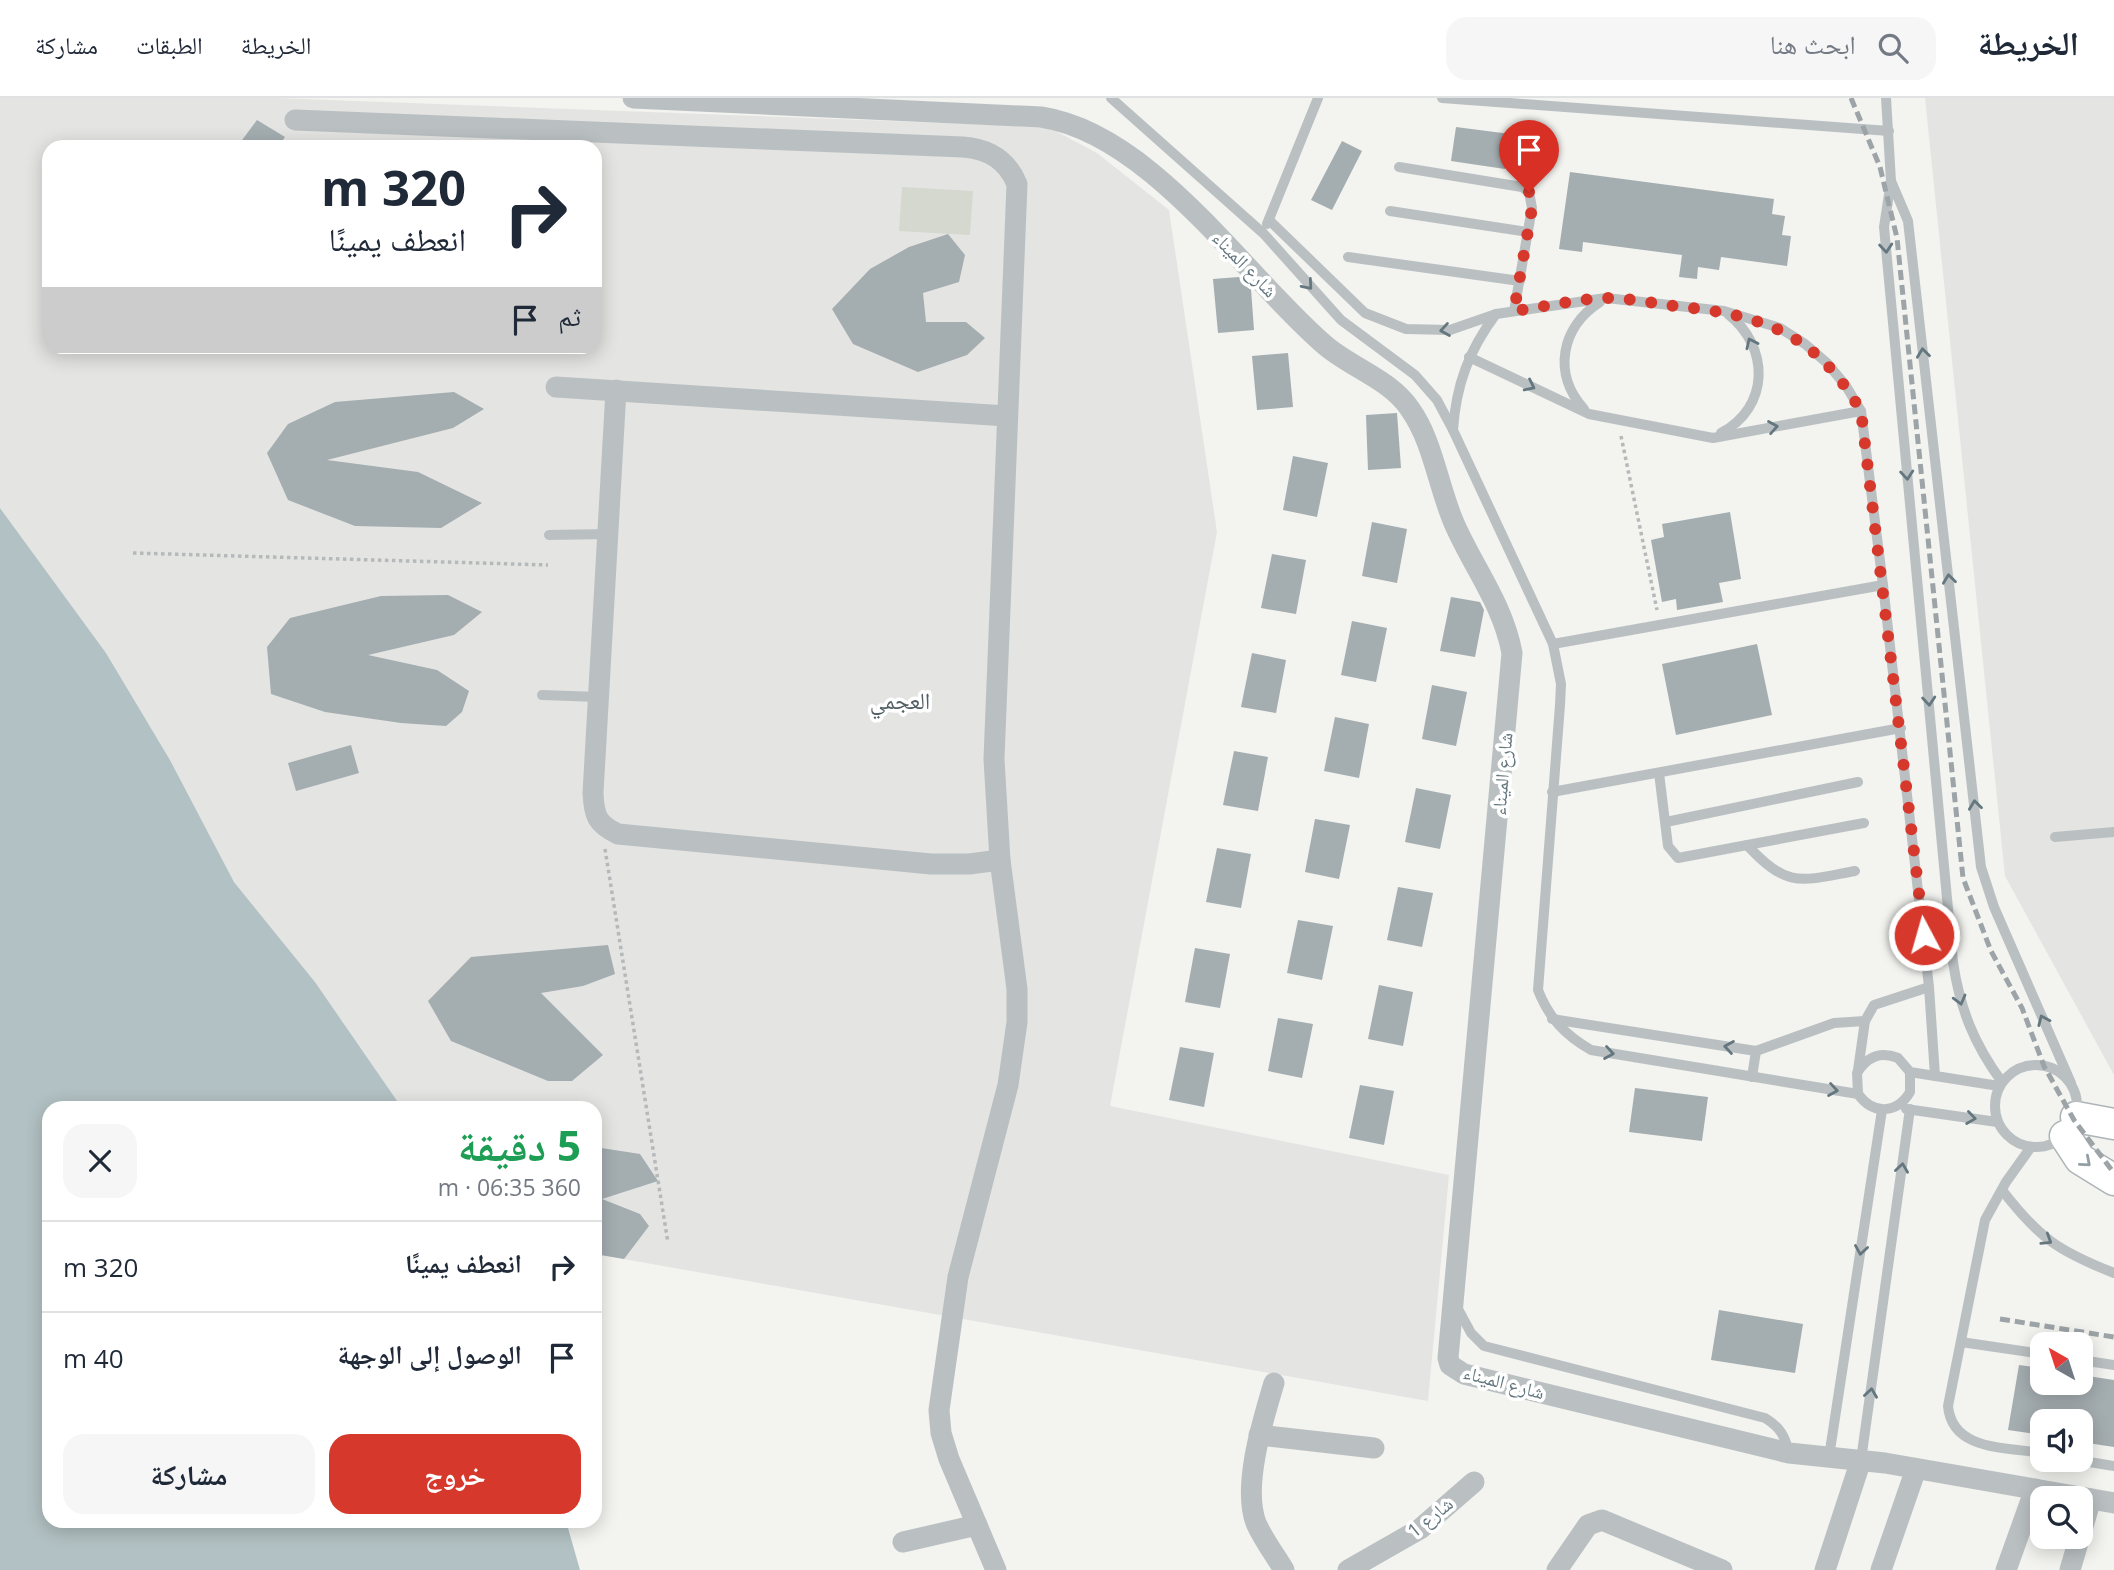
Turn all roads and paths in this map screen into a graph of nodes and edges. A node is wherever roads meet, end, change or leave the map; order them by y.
1 (633, 98) edge
2 (1111, 98) edge
3 (1318, 98) edge
4 (1442, 98) edge
5 (1886, 98) edge
6 (295, 120) dead end
7 (1889, 131) junction
8 (1399, 167) dead end
9 (1891, 181) junction
10 (1390, 211) dead end
11 (1269, 220) junction
12 (1528, 232) junction
13 (1264, 234) junction
14 (1348, 257) dead end
15 (1520, 281) junction
16 (1606, 298) junction
17 (1514, 311) junction
18 (1724, 311) junction
19 (1496, 314) junction
20 (1469, 357) junction
21 (556, 387) dead end
22 (616, 390) junction
23 (1861, 411) junction
24 (1589, 414) junction
25 (1007, 416) junction
26 (1618, 420) junction
27 (1452, 430) junction
28 (1713, 438) junction
29 (608, 534) junction
30 (549, 535) dead end
31 (134, 553) dead end
32 (548, 565) dead end
33 (1883, 585) junction
34 (1660, 625) junction
35 (1553, 644) junction
36 (542, 695) dead end
37 (599, 697) junction
38 (1901, 728) junction
39 (1659, 772) junction
40 (1858, 782) dead end
41 (1552, 792) junction
42 (1666, 822) junction
43 (1864, 823) dead end
44 (601, 826) junction
45 (2114, 832) edge
46 (2054, 837) dead end
47 (1748, 845) junction
48 (1000, 860) junction
49 (1855, 871) dead end
50 (1929, 987) junction
51 (1552, 1019) junction
52 (1865, 1021) junction
53 (1756, 1051) junction
54 (1910, 1072) junction
55 (1857, 1073) junction
56 (1935, 1076) junction
57 (1752, 1077) junction
58 (2071, 1083) junction
59 (2001, 1084) junction
60 (1858, 1094) junction
61 (1896, 1107) junction
62 (1910, 1109) junction
63 (1882, 1110) junction
64 (1997, 1122) junction
65 (2114, 1124) edge
66 (2070, 1126) junction
67 (2031, 1147) junction
68 (2114, 1180) edge
69 (2002, 1190) junction
70 (668, 1243) dead end
71 (2114, 1273) edge
72 (1455, 1301) junction
73 (1961, 1342) junction
74 (2030, 1352) edge
75 (2093, 1362) edge
76 (2114, 1365) edge
77 (1274, 1383) dead end
78 (1259, 1435) junction
79 (1374, 1448) dead end
80 (2030, 1451) edge
81 (1789, 1453) junction
82 (1829, 1457) junction
83 (1861, 1460) junction
84 (2093, 1463) edge
85 (2114, 1466) edge
86 (1916, 1469) junction
87 (1474, 1482) dead end
88 (2030, 1488) edge
89 (2093, 1499) edge
90 (2030, 1503) edge
91 (2114, 1503) edge
92 (977, 1525) junction
93 (904, 1542) dead end
94 (2076, 1549) edge
95 (996, 1570) edge
96 (1284, 1570) edge
97 (1348, 1570) edge
98 (1557, 1570) edge
99 (1722, 1570) edge
100 (1825, 1570) edge
101 (1881, 1570) edge
102 (2006, 1570) edge
103 (2070, 1570) edge

1 - 72 street, شارع الميناء
2 - 13 lane
3 - 11 lane
4 - 7 lane
5 - 7 lane
6 - 25 street
7 - 9 lane
8 - 12 lane
58 -> 9 lane
9 -> 59 lane
10 - 12 lane
11 - 13 lane
19 -> 11 lane
12 - 15 lane
13 -> 27 lane
14 - 15 lane
15 - 17 lane
16 - 17 lane
16 - 18 lane
16 - 24 lane
17 - 19 lane
18 - 23 lane
28 -> 18 lane
19 - 20 lane
20 -> 24 lane
20 - 27 lane
21 - 22 street
22 - 25 street
22 - 29 street
28 -> 23 lane
23 - 33 lane
24 - 26 lane
25 - 48 street
26 - 28 lane
26 - 34 path
27 - 35 lane
29 - 30 lane
29 - 37 street
31 - 32 path
33 - 34 lane
33 - 38 lane
34 - 35 lane
35 - 41 lane
36 - 37 lane
37 - 44 street
38 - 39 lane
38 - 50 lane
39 - 41 lane
39 - 42 lane
40 - 42 lane
41 - 51 lane
42 - 47 lane
43 - 47 lane
44 - 48 street
44 - 70 path
45 - 46 lane
47 - 49 lane
48 - 92 street
50 - 52 lane
50 - 56 lane
53 -> 51 lane
51 -> 57 lane
52 - 53 lane
52 - 55 lane
53 - 57 lane
54 - 55 lane
54 - 56 lane
54 - 61 lane
55 - 60 lane
56 - 59 lane
57 -> 60 lane
58 - 59 lane
58 - 66 lane
59 - 64 lane
60 - 63 lane
61 - 62 lane
61 - 63 lane
62 -> 64 lane
83 -> 62 lane
63 -> 82 lane
64 - 67 lane
65 - 66 street
66 - 67 lane
66 -> 68 street
67 - 69 lane
69 -> 71 lane
69 - 73 lane
72 - 81 lane
72 - 81 street, شارع الميناء
73 - 74 lane
73 - 80 lane
75 - 76 lane
77 - 78 street
78 - 79 street
78 - 96 street
81 - 82 street, شارع الميناء
82 - 83 street, شارع الميناء
83 - 86 street, شارع الميناء
83 - 100 street
84 - 85 lane
86 - 88 street, شارع الميناء
86 - 101 street
87 - 97 street, شارع 1
89 - 91 street, شارع الميناء
90 - 102 street
92 - 93 street
92 - 95 street
94 - 103 street
98 - 99 street

